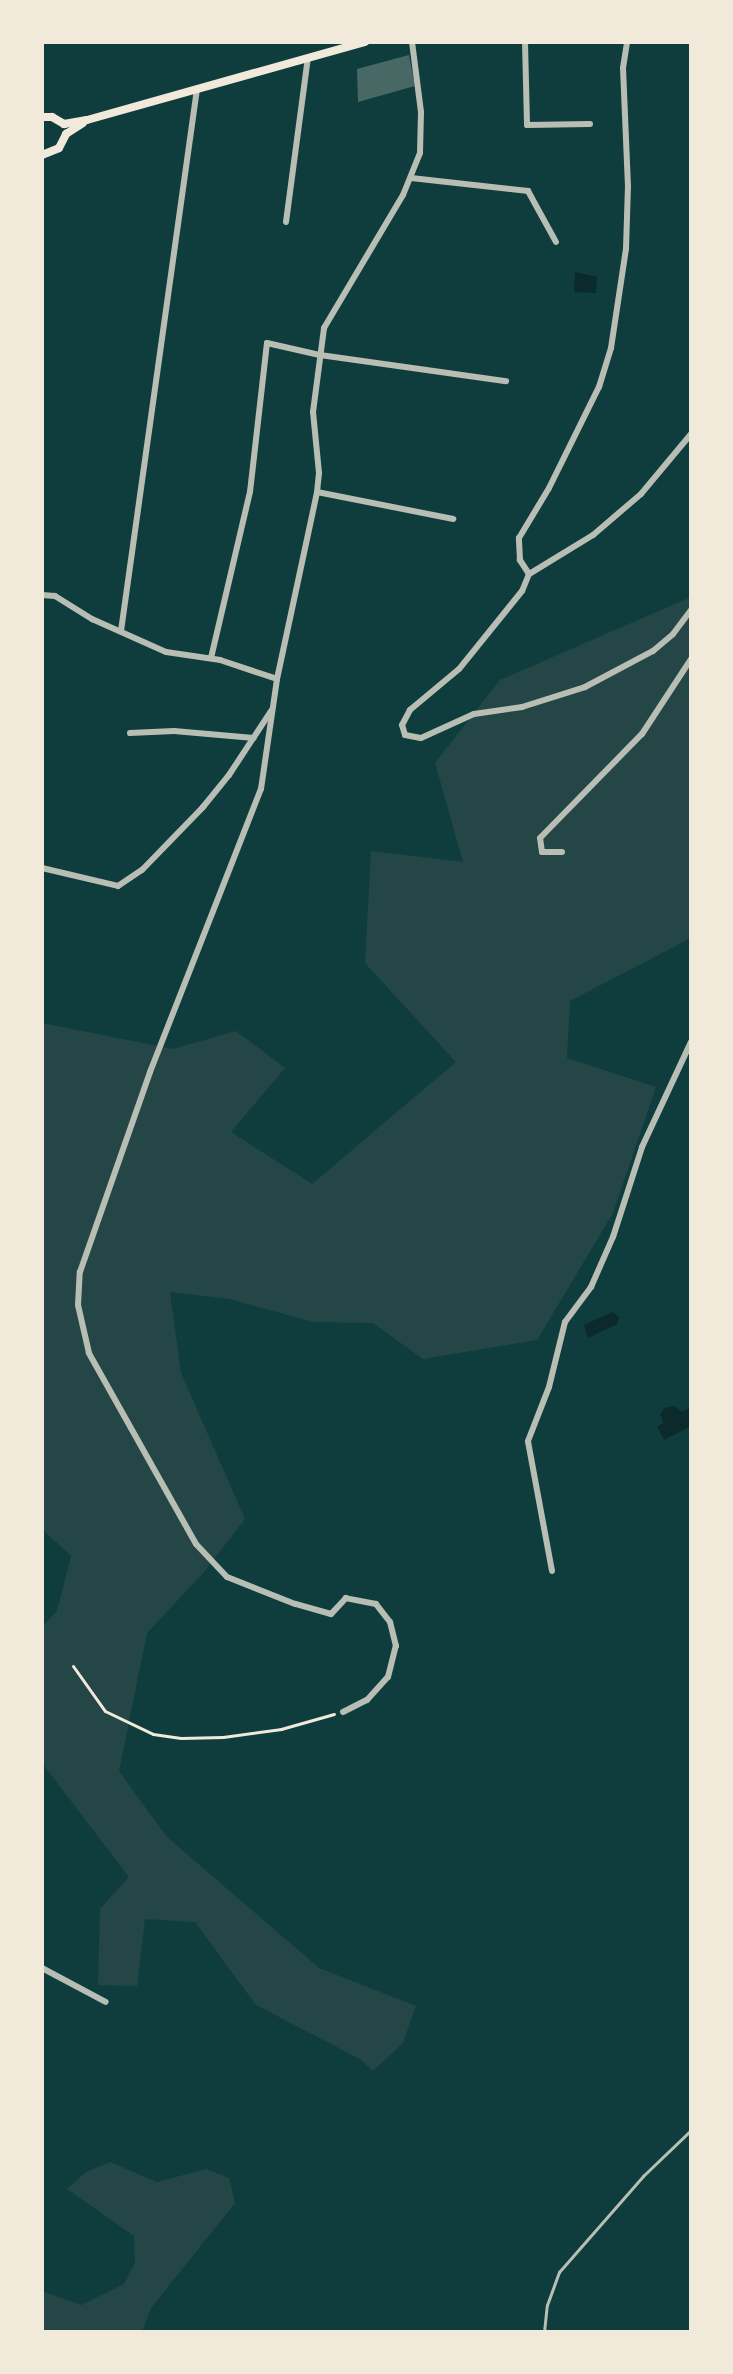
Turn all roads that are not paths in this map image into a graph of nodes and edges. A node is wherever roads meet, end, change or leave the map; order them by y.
1 (365, 42) edge
2 (412, 42) edge
3 (525, 42) edge
4 (627, 42) edge
5 (308, 57) junction
6 (197, 89) junction
7 (42, 117) edge
8 (87, 120) junction
9 (590, 124) dead end
10 (42, 155) edge
11 (411, 178) junction
12 (286, 222) dead end
13 (556, 242) dead end
14 (320, 355) junction
15 (506, 381) dead end
16 (691, 434) edge
17 (317, 492) junction
18 (453, 519) dead end
19 (529, 574) junction
20 (42, 595) edge
21 (691, 610) edge
22 (121, 631) junction
23 (211, 658) junction
24 (691, 659) edge
25 (277, 679) junction
26 (273, 707) junction
27 (130, 733) dead end
28 (254, 738) junction
29 (562, 852) dead end
30 (42, 868) edge
31 (691, 1042) edge
32 (552, 1571) dead end
33 (343, 1712) road end
34 (42, 1968) edge
35 (106, 2002) dead end
36 (691, 2130) edge
37 (544, 2332) edge

1 - 5 main road
2 - 11 street
3 - 9 street
4 - 19 street
5 - 6 main road
5 - 12 street
6 - 8 main road
6 - 22 street
7 - 8 main road
8 - 10 main road
11 - 13 street
11 - 14 street
14 - 15 street
14 - 17 street
14 - 23 street
16 - 19 street
17 - 18 street
17 - 25 street
19 - 21 street
20 - 22 street
22 - 23 street
23 - 25 street
24 - 29 street
25 - 26 street
26 - 28 street
26 - 33 street
27 - 28 street
28 - 30 street
31 - 32 street
34 - 35 street
36 - 37 lane

